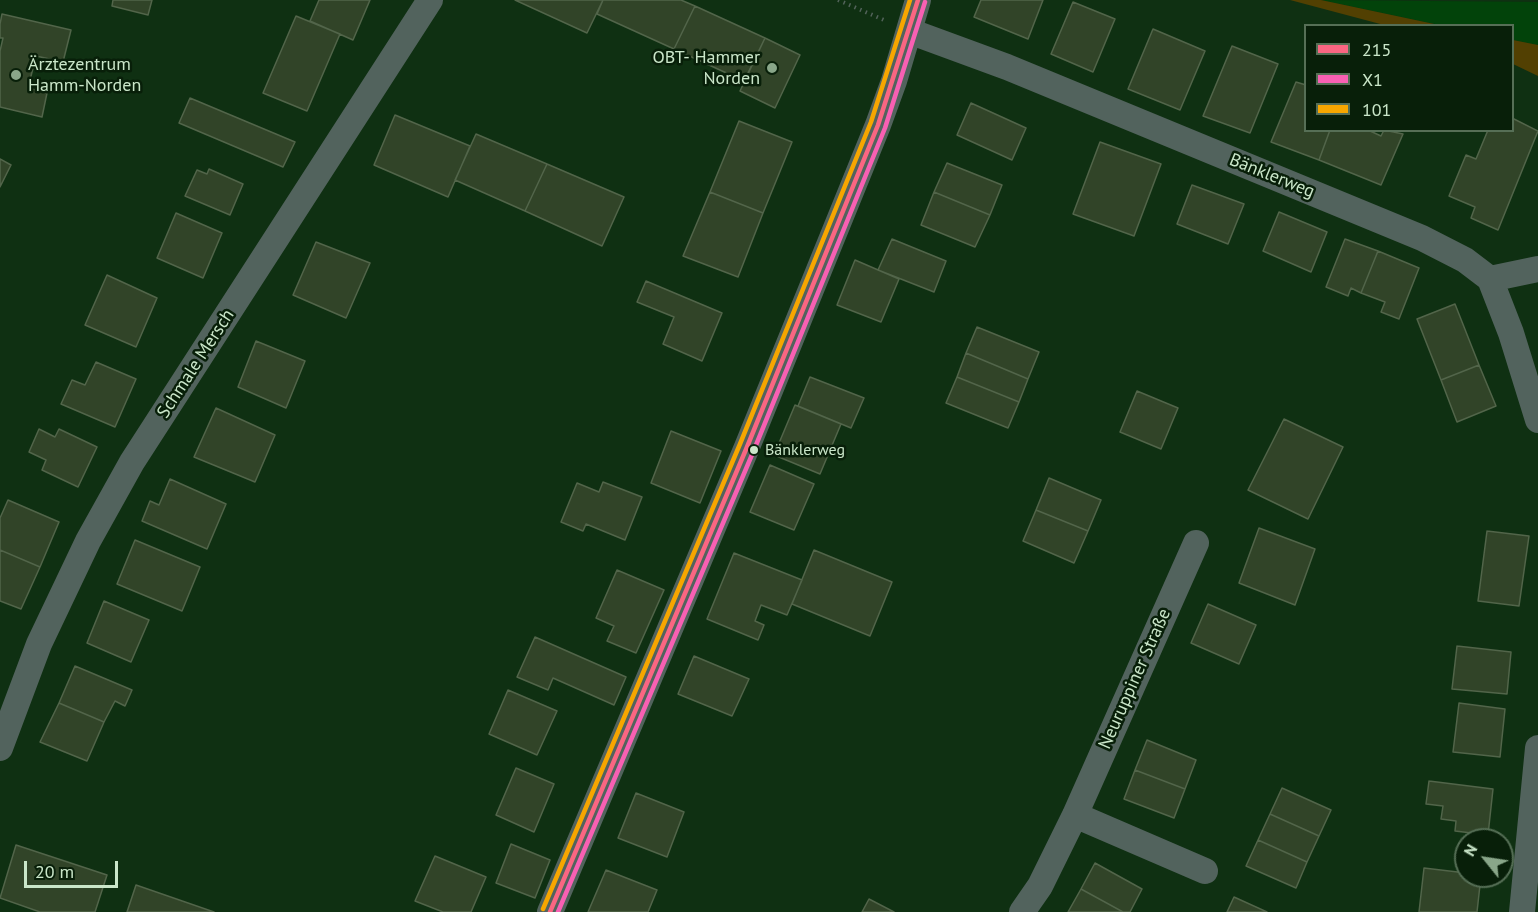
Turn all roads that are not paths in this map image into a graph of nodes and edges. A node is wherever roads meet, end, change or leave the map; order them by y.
1 (430, 0) edge
2 (918, 0) edge
3 (909, 31) junction
4 (1538, 269) edge
5 (1490, 279) junction
6 (1538, 420) edge
7 (1196, 543) dead end
8 (0, 748) edge
9 (1538, 748) edge
10 (1075, 815) junction
11 (1205, 871) dead end
12 (550, 912) edge
13 (1022, 912) edge
14 (1522, 912) edge

1 - 8 street, Schmale Mersch
2 - 3 street
3 - 5 street, Bänklerweg
3 - 12 street
4 - 5 street
5 - 6 street
7 - 10 street, Neuruppiner Straße
9 - 14 street
10 - 11 street
10 - 13 street, Neuruppiner Straße

